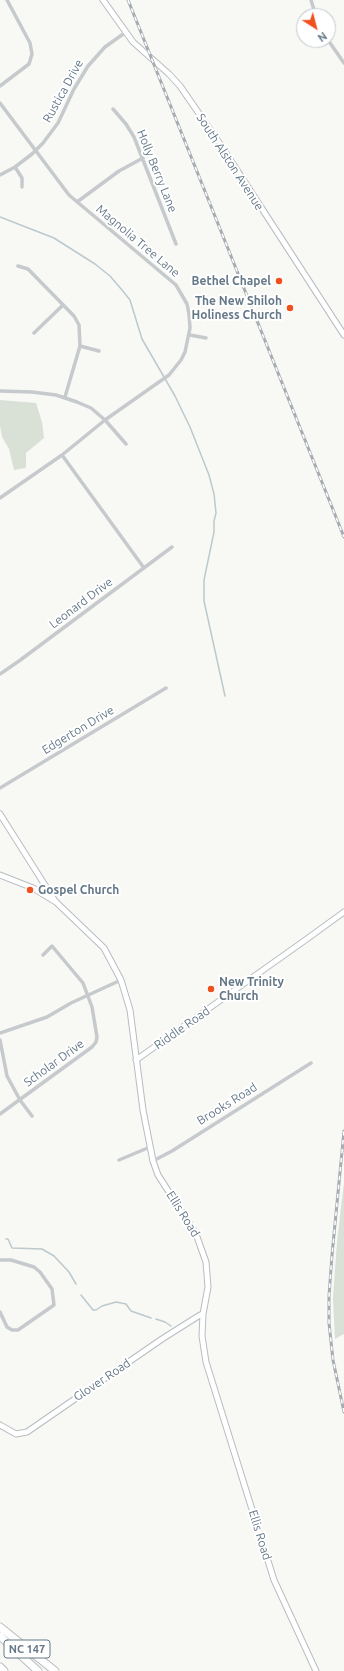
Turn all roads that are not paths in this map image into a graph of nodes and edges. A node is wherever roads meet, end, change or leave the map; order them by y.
1 (7, 0) edge
2 (103, 0) edge
3 (126, 32) junction
4 (333, 48) edge
5 (344, 64) edge
6 (0, 86) edge
7 (0, 103) edge
8 (113, 109) dead end
9 (35, 151) junction
10 (142, 158) junction
11 (15, 167) junction
12 (0, 175) edge
13 (22, 186) dead end
14 (77, 202) junction
15 (176, 244) dead end
16 (18, 266) dead end
17 (63, 305) junction
18 (34, 333) dead end
19 (190, 335) junction
20 (344, 335) edge
21 (206, 338) dead end
22 (80, 346) junction
23 (99, 351) dead end
24 (0, 391) edge
25 (65, 397) junction
26 (105, 420) junction
27 (126, 444) dead end
28 (62, 455) junction
29 (0, 498) edge
30 (172, 548) dead end
31 (144, 568) junction
32 (0, 674) edge
33 (166, 688) dead end
34 (0, 788) edge
35 (0, 814) edge
36 (0, 875) edge
37 (56, 902) junction
38 (344, 912) edge
39 (43, 955) dead end
40 (121, 980) junction
41 (88, 994) junction
42 (0, 1033) edge
43 (0, 1040) edge
44 (136, 1060) junction
45 (311, 1063) dead end
46 (20, 1100) junction
47 (0, 1114) edge
48 (32, 1116) dead end
49 (150, 1147) junction
50 (119, 1160) dead end
51 (153, 1161) junction
52 (0, 1260) edge
53 (0, 1312) edge
54 (203, 1314) junction
55 (0, 1425) edge
56 (0, 1627) edge
57 (0, 1636) edge
58 (38, 1671) edge
59 (55, 1671) edge
60 (316, 1671) edge

1 - 6 street
2 - 3 main road, South Alston Avenue
3 - 9 street, Rustica Drive
3 - 20 main road, South Alston Avenue
4 - 5 street
7 - 9 street, Magnolia Tree Lane
8 - 10 street, Holly Berry Lane
9 - 11 street, Rustica Drive
9 - 14 street, Magnolia Tree Lane
10 - 14 street
10 - 15 street, Holly Berry Lane
11 - 12 street, Rustica Drive
11 - 13 street
14 - 19 street, Magnolia Tree Lane
16 - 17 street
17 - 18 street
17 - 22 street
19 - 21 street
19 - 26 street, Magnolia Tree Lane
22 - 23 street
22 - 25 street
24 - 25 street
25 - 26 street
26 - 27 street
26 - 28 street, Magnolia Tree Lane
28 - 29 street, Magnolia Tree Lane
28 - 31 street
30 - 31 street, Leonard Drive
31 - 32 street, Leonard Drive
33 - 34 street, Edgerton Drive
35 - 37 main road
36 - 37 main road, Ellis Road
37 - 40 main road, Ellis Road
38 - 44 main road, Riddle Road
39 - 41 street, Scholar Drive
40 - 41 street
40 - 44 main road, Ellis Road
41 - 42 street
41 - 46 street, Scholar Drive
43 - 46 street
44 - 49 main road, Ellis Road
45 - 51 street, Brooks Road
46 - 47 street, Scholar Drive
46 - 48 street
49 - 50 street
49 - 51 main road, Ellis Road
51 - 54 main road, Ellis Road
52 - 53 street
54 - 55 main road, Glover Road
54 - 60 main road, Ellis Road
56 - 59 highway, NC 147
57 - 58 highway

